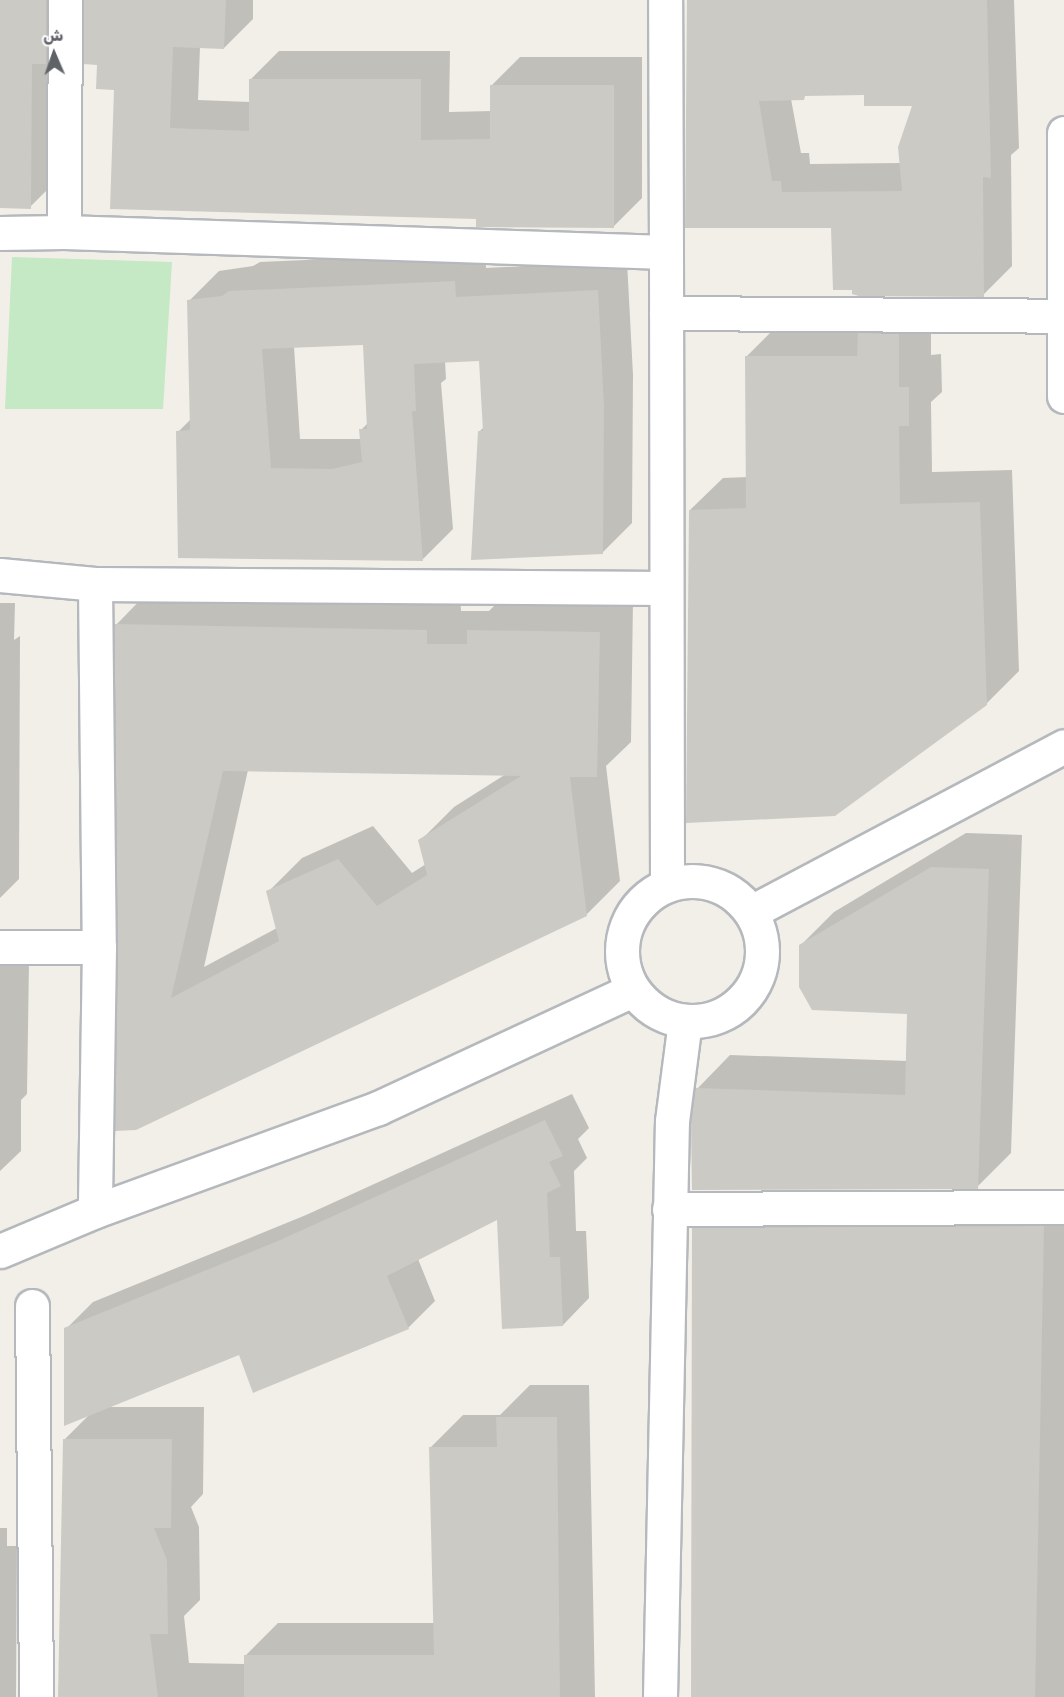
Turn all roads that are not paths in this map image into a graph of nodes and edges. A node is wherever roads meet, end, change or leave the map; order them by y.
1 (65, 0) edge
2 (665, 0) edge
3 (1064, 133) edge
4 (64, 232) junction
5 (0, 233) edge
6 (666, 252) junction
7 (666, 313) junction
8 (1063, 316) edge
9 (1064, 396) edge
10 (0, 575) edge
11 (95, 584) junction
12 (666, 588) junction
13 (1064, 746) edge
14 (667, 885) junction
15 (751, 912) junction
16 (0, 947) edge
17 (99, 947) junction
18 (633, 990) junction
19 (685, 1022) junction
20 (1064, 1207) edge
21 (669, 1209) junction
22 (95, 1211) junction
23 (0, 1251) edge
24 (32, 1306) dead end
25 (36, 1697) edge
26 (660, 1697) edge

1 - 4 street
2 - 6 street
3 - 8 street
4 - 5 street
4 - 6 street
6 - 7 street
7 - 8 street
7 - 12 street
8 - 9 street
10 - 11 street
11 - 12 street
11 - 17 street
12 - 14 street
13 - 15 street
14 - 15 street
14 - 18 street
15 - 19 street
16 - 17 street
17 - 22 street
18 - 19 street
18 - 22 street
19 - 21 street
20 - 21 street
21 - 26 street
22 - 23 street
24 - 25 street

